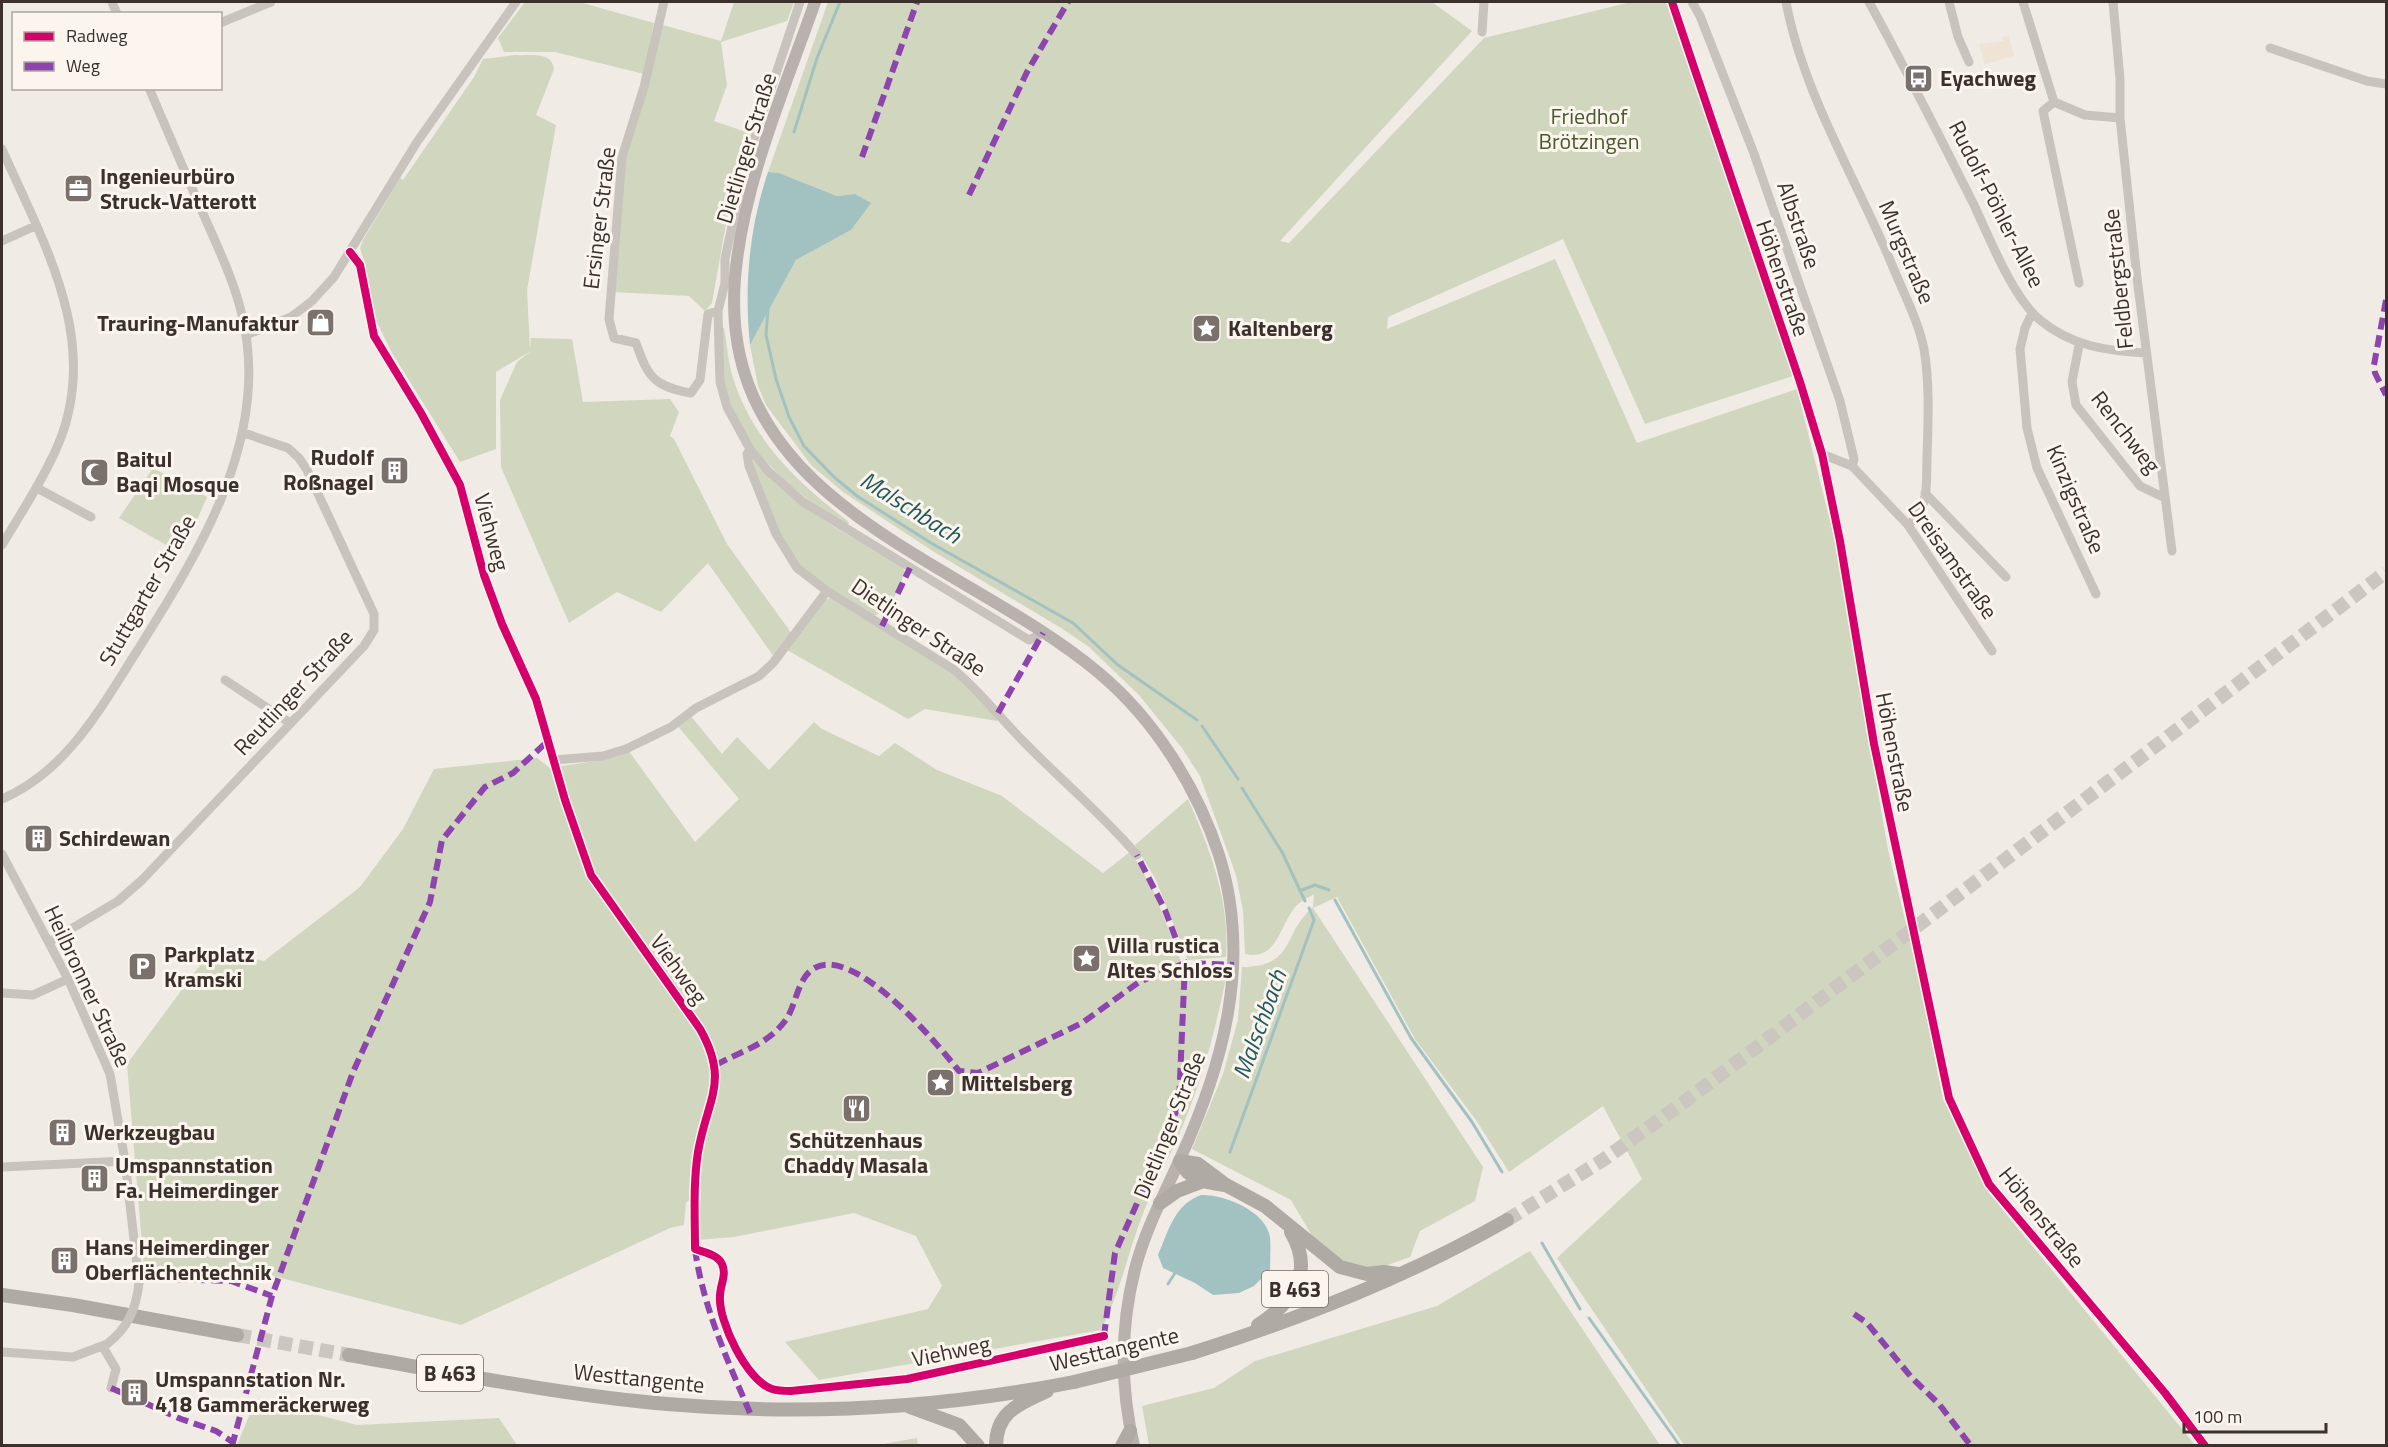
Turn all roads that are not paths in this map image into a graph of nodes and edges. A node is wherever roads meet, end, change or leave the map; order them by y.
1 (271, 2) edge
2 (516, 2) edge
3 (663, 2) edge
4 (800, 2) edge
5 (815, 2) edge
6 (1484, 2) edge
7 (1672, 2) edge
8 (1692, 2) edge
9 (1786, 2) edge
10 (1869, 2) edge
11 (1949, 2) edge
12 (2023, 2) edge
13 (2113, 2) edge
14 (222, 22) edge
15 (1482, 32) dead end
16 (2270, 48) dead end
17 (1969, 62) dead end
18 (2386, 84) edge
19 (150, 90) edge
20 (2054, 102) junction
21 (2120, 118) junction
22 (2, 149) edge
23 (35, 226) junction
24 (2, 241) edge
25 (350, 252) junction
26 (2079, 283) dead end
27 (718, 311) junction
28 (2032, 313) junction
29 (246, 335) junction
30 (2079, 345) junction
31 (2146, 354) junction
32 (691, 393) joint
33 (244, 433) junction
34 (750, 449) junction
35 (1822, 454) junction
36 (1851, 466) junction
37 (37, 488) junction
38 (1925, 493) junction
39 (2163, 497) junction
40 (91, 517) dead end
41 (1908, 525) junction
42 (2, 545) edge
43 (2172, 551) dead end
44 (2006, 577) dead end
45 (827, 591) junction
46 (2096, 594) dead end
47 (1042, 633) junction
48 (1992, 651) dead end
49 (225, 680) dead end
50 (290, 723) junction
51 (554, 760) junction
52 (2, 799) edge
53 (2, 854) edge
54 (1137, 855) dead end
55 (49, 942) junction
56 (68, 980) junction
57 (2, 993) edge
58 (125, 1161) junction
59 (1180, 1161) junction
60 (2, 1167) edge
61 (1202, 1182) junction
62 (1226, 1185) junction
63 (1160, 1203) junction
64 (1284, 1220) junction
65 (1507, 1220) tunnel mouth
66 (1400, 1275) junction
67 (2, 1293) edge
68 (237, 1335) tunnel mouth
69 (1104, 1336) dead end
70 (1241, 1337) junction
71 (105, 1346) junction
72 (2, 1352) edge
73 (349, 1354) tunnel mouth
74 (1059, 1385) junction
75 (111, 1388) dead end
76 (905, 1405) junction
77 (1130, 1431) junction
78 (978, 1446) edge
79 (996, 1446) edge
80 (1122, 1446) edge
81 (1134, 1446) edge
82 (2205, 1446) edge

1 - 14 street
2 - 25 street
3 - 32 street, Ersinger Straße
4 - 27 street, Dietlinger Straße
5 - 47 main road, Dietlinger Straße
6 - 15 street
7 - 35 street, Höhenstraße
8 - 36 street, Albstraße
9 - 38 street, Murgstraße
10 - 28 street, Rudolf-Pöhler-Allee
11 - 17 street
12 - 20 street
13 - 21 street, Feldbergstraße
16 - 18 street
19 - 29 street, Stuttgarter Straße
20 - 21 street
20 - 26 street
21 - 31 street, Feldbergstraße
22 - 23 street
23 - 24 street
23 - 37 street
25 - 29 street
25 - 51 street, Viehweg
27 - 32 street, Dietlinger Straße
27 - 34 street, Dietlinger Straße
28 - 30 street, Rudolf-Pöhler-Allee
28 - 46 street, Kinzigstraße
29 - 33 street, Stuttgarter Straße
30 - 31 street, Rudolf-Pöhler-Allee
30 - 39 street, Renchweg
31 - 39 street, Feldbergstraße
33 - 50 street, Reutlinger Straße
33 - 52 street, Stuttgarter Straße
34 - 45 street, Dietlinger Straße
34 - 47 street, Dietlinger Straße
35 - 36 street, Dreisamstraße
35 - 82 street, Höhenstraße
36 - 41 street, Dreisamstraße
37 - 40 street
37 - 42 street
38 - 41 street, Murgstraße
38 - 44 street
39 - 43 street, Feldbergstraße
41 - 48 street, Dreisamstraße
45 - 51 street, Dietlinger Straße
45 - 54 street, Dietlinger Straße
47 - 59 main road, Dietlinger Straße
49 - 50 street
50 - 55 street, Reutlinger Straße
51 - 69 street, Viehweg
53 - 55 street, Heilbronner Straße
55 - 56 street, Heilbronner Straße
56 - 57 street
56 - 58 street, Heilbronner Straße
58 - 60 street
58 - 71 street, Heilbronner Straße, bridge
59 - 61 highway
59 - 62 highway, B 463
59 - 63 main road, Dietlinger Straße
61 - 62 highway, B 463
61 - 63 highway, B 463
62 - 64 highway, B 463
63 - 77 main road, Dietlinger Straße
64 - 66 highway, B 463
64 - 70 highway, B 463
65 - 66 highway, Westtangente / B 463
66 - 70 highway, Westtangente / B 463
67 - 68 highway
70 - 74 highway, Westtangente / B 463, bridge
71 - 72 street, Heilbronner Straße
71 - 75 street
73 - 76 highway, Westtangente / B 463
74 - 76 highway, Westtangente / B 463
74 - 79 highway, B 463
76 - 78 highway, B 463
77 - 80 highway
77 - 81 main road, Dietlinger Straße

